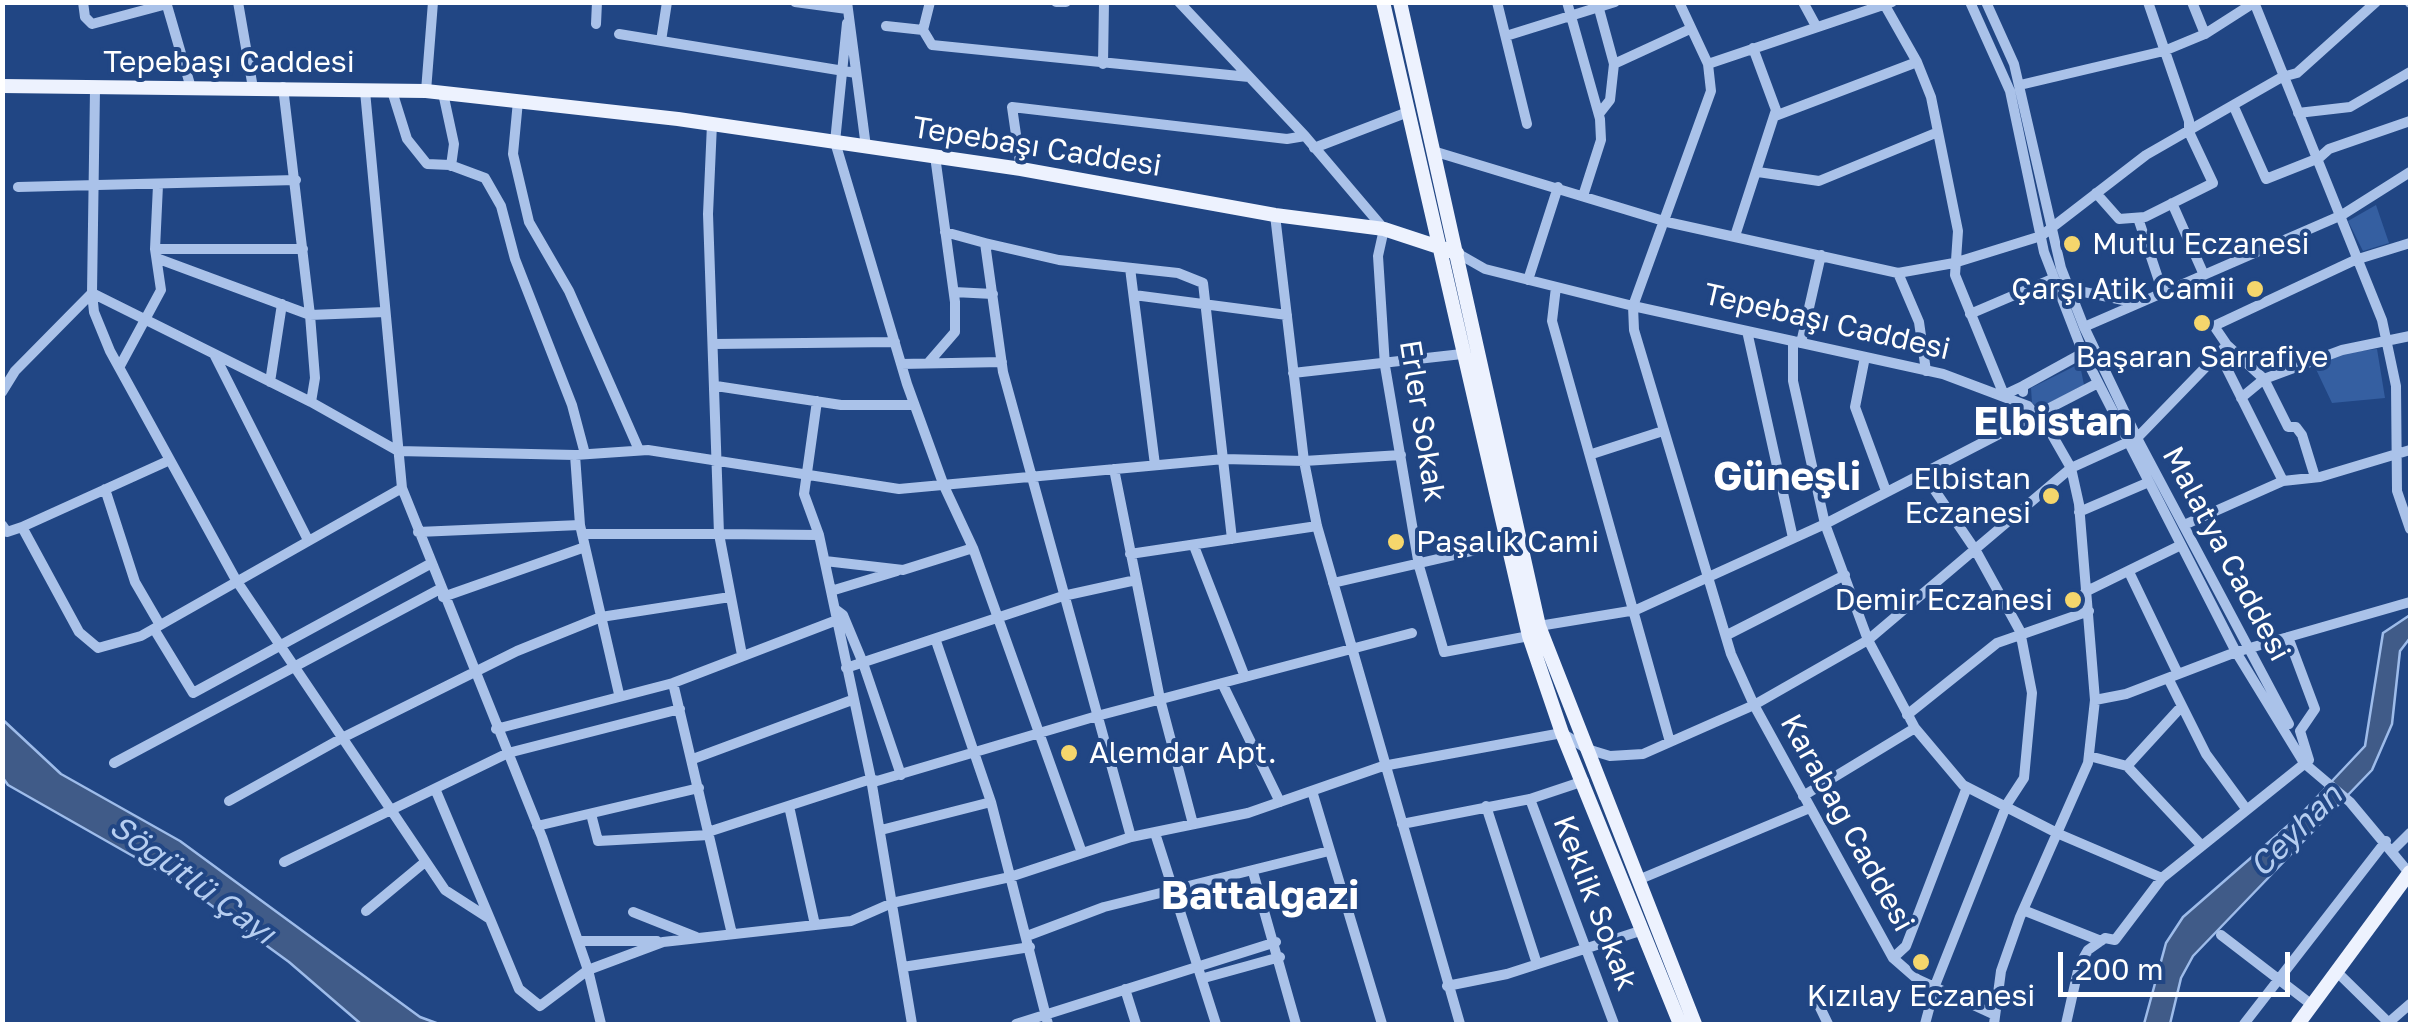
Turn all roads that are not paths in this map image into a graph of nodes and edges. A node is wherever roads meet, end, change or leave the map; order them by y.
1 (83, 2) edge
2 (238, 2) edge
3 (433, 2) edge
4 (596, 2) edge
5 (667, 2) edge
6 (795, 2) edge
7 (930, 2) edge
8 (1056, 2) edge
9 (1066, 2) edge
10 (1104, 2) edge
11 (1180, 2) edge
12 (1382, 2) edge
13 (1400, 2) edge
14 (1497, 2) edge
15 (1567, 2) edge
16 (1615, 2) edge
17 (1680, 2) edge
18 (1802, 2) edge
19 (1970, 2) edge
20 (1986, 2) edge
21 (2148, 2) edge
22 (2192, 2) edge
23 (2376, 2) edge
24 (166, 3) edge
25 (2254, 3) edge
26 (1887, 4) edge
27 (847, 6) edge
28 (1599, 9) junction
29 (1573, 18) junction
30 (847, 23) junction
31 (596, 24) dead end
32 (886, 26) dead end
33 (1816, 26) junction
34 (1690, 29) junction
35 (923, 30) junction
36 (618, 34) dead end
37 (2205, 34) junction
38 (1506, 36) junction
39 (661, 41) junction
40 (1754, 48) junction
41 (2164, 51) junction
42 (1918, 62) junction
43 (1103, 64) junction
44 (1614, 64) junction
45 (1708, 64) junction
46 (842, 71) junction
47 (2410, 72) edge
48 (856, 73) junction
49 (1249, 77) junction
50 (2282, 77) junction
51 (2020, 85) junction
52 (8, 86) edge
53 (282, 87) junction
54 (192, 88) junction
55 (253, 88) junction
56 (96, 89) junction
57 (364, 91) junction
58 (392, 91) junction
59 (426, 91) junction
60 (443, 93) junction
61 (518, 101) junction
62 (2234, 107) junction
63 (1408, 112) junction
64 (2298, 113) junction
65 (1599, 114) junction
66 (1775, 116) junction
67 (2410, 121) edge
68 (712, 124) junction
69 (1527, 124) dead end
70 (1938, 132) junction
71 (2188, 132) junction
72 (1305, 136) junction
73 (836, 142) junction
74 (866, 147) junction
75 (1314, 148) junction
76 (1434, 150) junction
77 (934, 156) junction
78 (2319, 158) junction
79 (451, 166) junction
80 (1021, 169) junction
81 (1758, 172) junction
82 (2410, 172) edge
83 (296, 180) junction
84 (96, 185) junction
85 (158, 185) junction
86 (18, 187) dead end
87 (1558, 187) junction
88 (2096, 193) junction
89 (1583, 196) junction
90 (2172, 204) junction
91 (1275, 215) junction
92 (2342, 215) junction
93 (2138, 218) junction
94 (1666, 222) junction
95 (2052, 228) junction
96 (1384, 230) junction
97 (946, 232) junction
98 (1734, 236) junction
99 (2041, 236) junction
100 (2410, 242) edge
101 (985, 243) junction
102 (303, 249) junction
103 (1440, 249) junction
104 (157, 254) junction
105 (1457, 254) junction
106 (1820, 255) junction
107 (2355, 260) junction
108 (1954, 263) junction
109 (1130, 268) junction
110 (1898, 273) junction
111 (2204, 275) junction
112 (2052, 279) junction
113 (1528, 280) junction
114 (1556, 287) junction
115 (2069, 288) junction
116 (954, 292) junction
117 (92, 293) junction
118 (2163, 293) junction
119 (993, 294) junction
120 (1134, 295) junction
121 (282, 304) junction
122 (2138, 304) junction
123 (1633, 306) junction
124 (1209, 308) junction
125 (385, 312) junction
126 (1287, 314) junction
127 (1970, 314) junction
128 (310, 315) junction
129 (146, 320) junction
130 (2084, 327) junction
131 (1746, 331) junction
132 (2410, 336) edge
133 (894, 342) junction
134 (1797, 342) junction
135 (2387, 343) junction
136 (714, 344) junction
137 (2224, 350) junction
138 (2083, 353) junction
139 (214, 354) junction
140 (1462, 354) junction
141 (1865, 357) junction
142 (929, 362) junction
143 (1002, 362) junction
144 (901, 364) junction
145 (120, 366) junction
146 (1385, 366) junction
147 (1926, 370) junction
148 (1293, 373) junction
149 (2264, 380) junction
150 (270, 382) junction
151 (2098, 382) junction
152 (716, 386) junction
153 (2023, 386) junction
154 (2, 392) edge
155 (2004, 395) junction
156 (2241, 398) junction
157 (310, 402) junction
158 (817, 402) junction
159 (914, 405) junction
160 (2029, 409) junction
161 (1663, 431) junction
162 (2133, 440) junction
163 (398, 450) junction
164 (640, 450) junction
165 (2410, 450) edge
166 (1592, 454) junction
167 (580, 455) junction
168 (1401, 455) junction
169 (2396, 456) junction
170 (720, 458) junction
171 (1224, 459) junction
172 (170, 460) junction
173 (1304, 461) junction
174 (1155, 465) junction
175 (2070, 468) junction
176 (1114, 469) junction
177 (1923, 472) junction
178 (810, 473) junction
179 (1033, 476) junction
180 (2315, 477) junction
181 (2283, 481) junction
182 (2149, 482) junction
183 (944, 486) junction
184 (402, 488) junction
185 (2410, 488) edge
186 (105, 489) junction
187 (1886, 491) junction
188 (2397, 491) junction
189 (2079, 512) junction
190 (1826, 524) junction
191 (2184, 525) junction
192 (1317, 526) junction
193 (22, 527) junction
194 (581, 529) junction
195 (2410, 529) edge
196 (4, 531) edge
197 (418, 532) junction
198 (720, 534) junction
199 (819, 535) junction
200 (1793, 538) junction
201 (308, 540) junction
202 (1232, 540) junction
203 (1507, 543) junction
204 (1194, 546) junction
205 (2180, 546) junction
206 (585, 547) junction
207 (973, 548) junction
208 (1976, 551) junction
209 (1130, 554) junction
210 (825, 561) junction
211 (430, 564) junction
212 (1420, 566) junction
213 (903, 570) junction
214 (2129, 572) junction
215 (1845, 575) junction
216 (1709, 577) junction
217 (236, 580) junction
218 (1136, 580) junction
219 (1333, 583) junction
220 (831, 591) junction
221 (2085, 592) junction
222 (441, 593) junction
223 (1063, 596) junction
224 (730, 597) junction
225 (2410, 602) edge
226 (1636, 610) junction
227 (2089, 611) junction
228 (836, 614) junction
229 (601, 616) junction
230 (998, 620) junction
231 (157, 627) junction
232 (1534, 631) junction
233 (2020, 632) junction
234 (1412, 633) dead end
235 (1727, 635) junction
236 (2288, 637) junction
237 (936, 640) junction
238 (1868, 640) junction
239 (281, 644) junction
240 (1352, 648) junction
241 (2241, 651) junction
242 (742, 655) junction
243 (864, 663) junction
244 (295, 666) junction
245 (846, 668) junction
246 (472, 672) junction
247 (1245, 676) junction
248 (2173, 676) junction
249 (1222, 683) junction
250 (673, 684) junction
251 (619, 694) junction
252 (1160, 699) junction
253 (852, 700) junction
254 (2095, 700) junction
255 (2182, 707) junction
256 (680, 709) junction
257 (1756, 709) junction
258 (1907, 715) junction
259 (1097, 716) junction
260 (1915, 728) junction
261 (496, 729) junction
262 (1037, 734) junction
263 (1562, 734) junction
264 (342, 738) junction
265 (1670, 742) junction
266 (1587, 750) junction
267 (508, 754) junction
268 (974, 754) junction
269 (2089, 756) junction
270 (694, 759) junction
271 (2307, 761) junction
272 (114, 763) dead end
273 (1384, 766) junction
274 (2127, 766) junction
275 (900, 775) junction
276 (871, 779) junction
277 (1584, 781) junction
278 (1968, 787) junction
279 (699, 788) junction
280 (436, 791) junction
281 (1312, 791) junction
282 (1804, 796) junction
283 (1530, 799) junction
284 (229, 801) dead end
285 (991, 802) junction
286 (1280, 802) junction
287 (2007, 804) junction
288 (788, 806) junction
289 (1486, 806) junction
290 (391, 808) junction
291 (1810, 808) junction
292 (2247, 810) junction
293 (590, 814) junction
294 (1194, 824) junction
295 (1402, 824) junction
296 (537, 826) junction
297 (880, 830) junction
298 (1155, 832) junction
299 (708, 833) junction
300 (2410, 833) edge
301 (2059, 834) junction
302 (1131, 838) junction
303 (2390, 845) junction
304 (2202, 846) junction
305 (1330, 850) junction
306 (1082, 854) junction
307 (284, 862) dead end
308 (425, 862) junction
309 (1252, 872) junction
310 (2410, 874) edge
311 (1010, 877) junction
312 (2162, 878) junction
313 (1638, 880) junction
314 (1172, 890) junction
315 (892, 903) junction
316 (2023, 910) junction
317 (366, 911) dead end
318 (634, 912) dead end
319 (490, 920) junction
320 (816, 925) junction
321 (1643, 930) junction
322 (732, 934) junction
323 (2221, 935) dead end
324 (697, 938) junction
325 (578, 941) junction
326 (2101, 941) junction
327 (663, 942) junction
328 (1029, 942) junction
329 (1276, 942) junction
330 (1585, 949) junction
331 (1280, 958) junction
332 (1893, 958) junction
333 (1200, 964) junction
334 (1537, 964) junction
335 (904, 967) junction
336 (588, 970) junction
337 (2336, 971) junction
338 (1204, 978) junction
339 (2278, 979) junction
340 (1936, 984) junction
341 (1447, 986) junction
342 (1125, 989) junction
343 (1814, 995) dead end
344 (2410, 1004) edge
345 (2312, 1005) junction
346 (1995, 1020) edge
347 (1047, 1021) edge
348 (600, 1023) edge
349 (1675, 1023) edge
350 (2392, 1023) edge
351 (915, 1024) edge
352 (1016, 1024) edge
353 (1136, 1024) edge
354 (1216, 1024) edge
355 (1296, 1024) edge
356 (1382, 1024) edge
357 (1460, 1024) edge
358 (1614, 1024) edge
359 (1695, 1024) edge
360 (1828, 1024) edge
361 (1926, 1024) edge
362 (2066, 1024) edge
363 (2244, 1024) edge
364 (2298, 1024) edge

1 - 24 street
2 - 55 street
3 - 59 street
4 - 31 street
5 - 39 street
6 - 27 street
7 - 35 street
8 - 9 street
10 - 43 street
11 - 49 street
12 - 63 main road
13 - 76 main road
14 - 38 street
15 - 29 street
16 - 28 street
17 - 34 street
18 - 33 street
19 - 99 street
20 - 51 street, Malatya Caddesi
21 - 41 street
22 - 37 street
23 - 50 street
24 - 54 street
25 - 37 street
25 - 50 street
26 - 33 street
26 - 42 street
27 - 30 street
28 - 29 street
28 - 44 street
29 - 38 street
29 - 65 street
30 - 46 street
30 - 48 street
32 - 35 street
33 - 40 street
34 - 44 street
34 - 45 street
35 - 43 street
36 - 39 street
37 - 41 street
38 - 69 street
39 - 46 street
40 - 45 street
40 - 66 street
41 - 51 street
41 - 71 street
42 - 66 street
42 - 70 street
43 - 49 street
44 - 65 street
45 - 94 street
46 - 48 street
46 - 73 street
47 - 64 street
48 - 74 street
49 - 72 street
50 - 62 street
50 - 64 street
51 - 95 street, Malatya Caddesi
52 - 56 main road, Tepebaşı Caddesi
53 - 55 main road, Tepebaşı Caddesi
53 - 57 main road, Tepebaşı Caddesi
53 - 83 street
54 - 55 main road, Tepebaşı Caddesi
54 - 56 main road, Tepebaşı Caddesi
56 - 84 street
57 - 58 main road, Tepebaşı Caddesi
57 - 125 street
58 - 59 main road, Tepebaşı Caddesi
58 - 79 street
59 - 60 main road, Tepebaşı Caddesi
60 - 61 main road, Tepebaşı Caddesi
60 - 79 street
61 - 68 main road, Tepebaşı Caddesi
61 - 164 street
62 - 71 street
62 - 78 street
63 - 75 street
63 - 103 main road
64 - 78 street
65 - 89 street
66 - 81 street
67 - 78 street
68 - 73 main road, Tepebaşı Caddesi
68 - 136 street
70 - 81 street
70 - 108 street
71 - 88 street
71 - 90 street
72 - 75 street
72 - 80 street
73 - 74 main road, Tepebaşı Caddesi
73 - 133 street
74 - 77 main road, Tepebaşı Caddesi
75 - 96 street
76 - 87 street
76 - 105 main road
77 - 80 main road, Tepebaşı Caddesi
77 - 97 street
78 - 92 street
79 - 167 street
80 - 91 main road, Tepebaşı Caddesi
81 - 98 street
82 - 92 street
83 - 85 street
83 - 102 street
84 - 85 street
84 - 86 street
84 - 117 street
85 - 104 street
87 - 89 street
87 - 113 street
88 - 93 street
88 - 95 street
89 - 94 street
90 - 93 street
90 - 111 street
91 - 96 main road, Tepebaşı Caddesi
91 - 126 street
92 - 107 street
92 - 111 street
93 - 118 street
94 - 98 street
94 - 123 street
95 - 99 street
95 - 115 street, Malatya Caddesi
96 - 103 main road, Tepebaşı Caddesi
96 - 146 street, Erler Sokak
97 - 101 street
97 - 116 street
98 - 106 street
99 - 108 street
99 - 112 street
100 - 107 street
101 - 109 street
101 - 119 street
102 - 104 street
102 - 128 street
103 - 105 main road, Tepebaşı Caddesi
103 - 140 main road
104 - 121 street
104 - 129 street
105 - 113 street, Tepebaşı Caddesi
105 - 232 main road
106 - 110 street
106 - 134 street
107 - 135 street
107 - 137 street
108 - 110 street
108 - 127 street
109 - 120 street
109 - 124 street
110 - 147 street
111 - 118 street
112 - 115 street
112 - 127 street
112 - 138 street
113 - 114 street, Tepebaşı Caddesi
114 - 123 street, Tepebaşı Caddesi
114 - 166 street
115 - 122 street
115 - 130 street, Malatya Caddesi
116 - 119 street
116 - 142 street
117 - 129 street
117 - 145 street
117 - 154 street
118 - 122 street
119 - 143 street
120 - 124 street
120 - 174 street
121 - 128 street
121 - 150 street
122 - 130 street
123 - 131 street, Tepebaşı Caddesi
123 - 161 street, Karabağ Caddesi
124 - 126 street
124 - 171 street
125 - 128 street
125 - 163 street
126 - 148 street
127 - 155 street
128 - 157 street
129 - 139 street
129 - 145 street
130 - 162 street, Malatya Caddesi
131 - 134 street, Tepebaşı Caddesi
131 - 200 street
132 - 135 street
133 - 136 street
133 - 144 street
134 - 141 street, Tepebaşı Caddesi
134 - 190 street
135 - 149 street
135 - 169 street
136 - 152 street
137 - 149 street
137 - 156 street
137 - 162 street
138 - 151 street
138 - 153 street
139 - 150 street
139 - 201 street
140 - 146 street
140 - 203 main road
141 - 147 street, Tepebaşı Caddesi
141 - 187 street
142 - 143 street
142 - 144 street
143 - 179 street
144 - 159 street
145 - 172 street
146 - 148 street
146 - 168 street, Erler Sokak
147 - 155 street, Tepebaşı Caddesi
148 - 173 street
149 - 156 street
149 - 180 street
150 - 157 street
151 - 160 street
151 - 162 street
152 - 158 street
152 - 170 street
153 - 155 street
153 - 160 street
155 - 160 street, Tepebaşı Caddesi
156 - 181 street
157 - 163 street
158 - 159 street
158 - 178 street
159 - 183 street
160 - 175 street
160 - 177 street
161 - 166 street
161 - 216 street, Karabağ Caddesi
162 - 175 street
162 - 182 street
162 - 191 street, Malatya Caddesi
163 - 167 street
163 - 184 street
164 - 167 street
164 - 170 street
165 - 169 street
166 - 226 street
167 - 194 street
168 - 173 street
168 - 212 street, Erler Sokak
169 - 180 street
169 - 188 street
170 - 178 street
170 - 198 street
171 - 173 street
171 - 174 street
171 - 202 street
172 - 186 street
172 - 217 street
173 - 192 street
174 - 176 street
175 - 189 street
175 - 208 street
176 - 179 street
176 - 209 street
177 - 187 street
177 - 208 street
178 - 183 street
178 - 199 street
179 - 183 street
179 - 223 street
180 - 181 street
181 - 191 street
182 - 189 street
182 - 205 street
183 - 207 street
184 - 197 street
184 - 201 street
185 - 188 street
186 - 193 street
186 - 231 street
187 - 190 street
188 - 195 street
189 - 221 street
190 - 200 street
190 - 215 street
191 - 241 street, Malatya Caddesi
192 - 202 street
192 - 219 street
193 - 196 street
193 - 231 street
194 - 197 street
194 - 198 street
194 - 206 street
197 - 211 street
198 - 199 street
198 - 224 street
199 - 210 street
200 - 216 street
201 - 217 street
202 - 204 street
203 - 212 street
203 - 232 main road
204 - 209 street
204 - 247 street
205 - 214 street
205 - 241 street
206 - 222 street
206 - 229 street
207 - 213 street
207 - 230 street
208 - 233 street
208 - 238 street
209 - 218 street
210 - 213 street
210 - 220 street
211 - 222 street
211 - 239 street
212 - 219 street
212 - 232 street, Erler Sokak
213 - 220 street
214 - 221 street
214 - 248 street
215 - 235 street
215 - 238 street
216 - 226 street
216 - 235 street, Karabağ Caddesi
217 - 231 street
217 - 239 street
218 - 223 street
218 - 252 street
219 - 240 street
220 - 228 street
221 - 227 street
222 - 244 street
222 - 246 street
223 - 230 street
223 - 259 street
224 - 229 street
224 - 242 street
225 - 236 street
226 - 232 street
226 - 265 street
227 - 233 street
227 - 254 street
228 - 242 street
228 - 243 street
228 - 245 street
229 - 246 street
229 - 251 street
230 - 237 street
230 - 262 street
231 - 239 street
232 - 263 main road
232 - 266 main road
233 - 258 street
233 - 287 street
234 - 240 street
235 - 257 street, Karabağ Caddesi
236 - 241 street
236 - 271 street
237 - 243 street
237 - 268 street
238 - 257 street
238 - 258 street
239 - 244 street
240 - 247 street
240 - 273 street
241 - 248 street
241 - 271 street
242 - 250 street
243 - 245 street
243 - 275 street
244 - 264 street
244 - 272 street
245 - 253 street
246 - 261 street
246 - 264 street
247 - 249 street
248 - 254 street
248 - 255 street
249 - 252 street
249 - 286 street
250 - 251 street
250 - 256 street
251 - 261 street
252 - 259 street
252 - 294 street
253 - 270 street
253 - 276 street
254 - 269 street
255 - 274 street
255 - 292 street
256 - 267 street
256 - 270 street
257 - 265 street
257 - 282 street, Karabağ Caddesi
258 - 260 street
259 - 262 street
259 - 302 street
260 - 278 street
260 - 282 street
261 - 267 street
262 - 268 street
262 - 306 street
263 - 266 street
263 - 273 street
263 - 277 main road
264 - 284 street
264 - 290 street
265 - 266 street
266 - 313 main road
267 - 280 street
267 - 296 street
268 - 275 street
268 - 285 street
269 - 274 street
269 - 301 street
270 - 279 street
271 - 292 street
271 - 303 street
273 - 281 street
273 - 295 street
274 - 304 street
275 - 276 street
276 - 288 street
276 - 297 street
277 - 283 street
277 - 321 main road
278 - 287 street
278 - 332 street
279 - 293 street
279 - 299 street
280 - 290 street
280 - 319 street
281 - 286 street
281 - 305 street
282 - 291 street, Karabağ Caddesi
283 - 289 street
283 - 330 street, Keklik Sokak
285 - 297 street
285 - 311 street
286 - 294 street
287 - 301 street
287 - 340 street
288 - 299 street
288 - 320 street
289 - 295 street
289 - 334 street
290 - 307 street
290 - 308 street
291 - 313 street
291 - 332 street, Karabağ Caddesi
292 - 304 street
293 - 296 street
293 - 299 street
294 - 298 street
295 - 341 street
296 - 325 street
297 - 315 street
298 - 302 street
298 - 314 street
299 - 322 street
300 - 303 street
301 - 312 street
301 - 316 street
302 - 306 street
303 - 310 street
303 - 339 street
304 - 312 street
305 - 309 street
305 - 356 street
306 - 311 street
308 - 317 street
308 - 319 street
309 - 314 street
309 - 329 street
310 - 337 main road
311 - 315 street
311 - 328 street
312 - 326 street
313 - 359 main road
314 - 328 street
314 - 333 street
315 - 320 street
315 - 335 street
316 - 326 street
316 - 346 street
318 - 324 street
319 - 336 street
320 - 322 street
321 - 330 street
321 - 349 main road
322 - 324 street
323 - 339 street
324 - 327 street
325 - 327 street
325 - 336 street
326 - 362 street
327 - 336 street
328 - 335 street
328 - 347 street
329 - 331 street
329 - 333 street
330 - 334 street
330 - 358 street, Keklik Sokak
331 - 338 street
331 - 355 street
332 - 340 street, Karabağ Caddesi
333 - 338 street
333 - 342 street
334 - 341 street
335 - 351 street
336 - 348 street
337 - 345 main road
337 - 350 street
338 - 354 street
339 - 345 street
339 - 363 street
340 - 346 street, Karabağ Caddesi
340 - 361 street
341 - 357 street
342 - 347 street
342 - 353 street
343 - 360 street
344 - 350 street
345 - 364 main road
347 - 352 street

